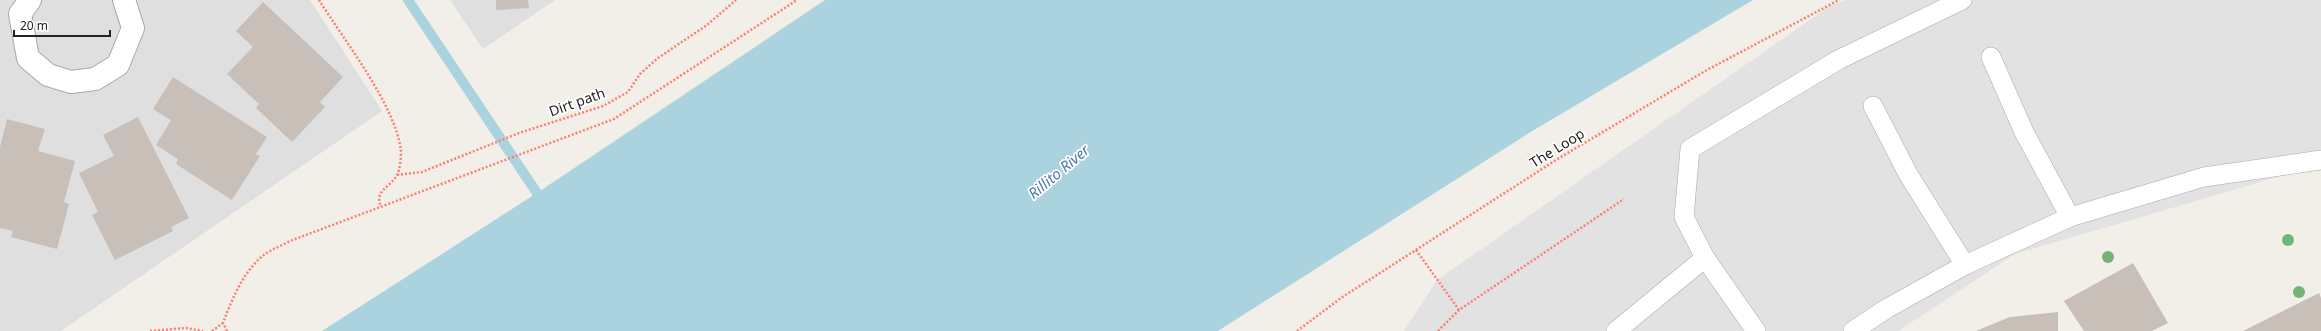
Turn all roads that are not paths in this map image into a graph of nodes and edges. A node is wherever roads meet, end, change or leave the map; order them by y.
1 (30, 0) edge
2 (124, 0) edge
3 (1962, 0) edge
4 (1991, 57) dead end
5 (1873, 106) dead end
6 (2321, 160) edge
7 (2070, 216) junction
8 (1705, 258) junction
9 (1965, 265) junction
10 (1616, 331) edge
11 (1756, 331) edge
12 (1852, 331) edge

1 - 2 street
3 - 8 lane
4 - 7 lane
5 - 9 lane
6 - 7 lane
7 - 9 lane
8 - 10 lane
8 - 11 lane
9 - 12 lane

